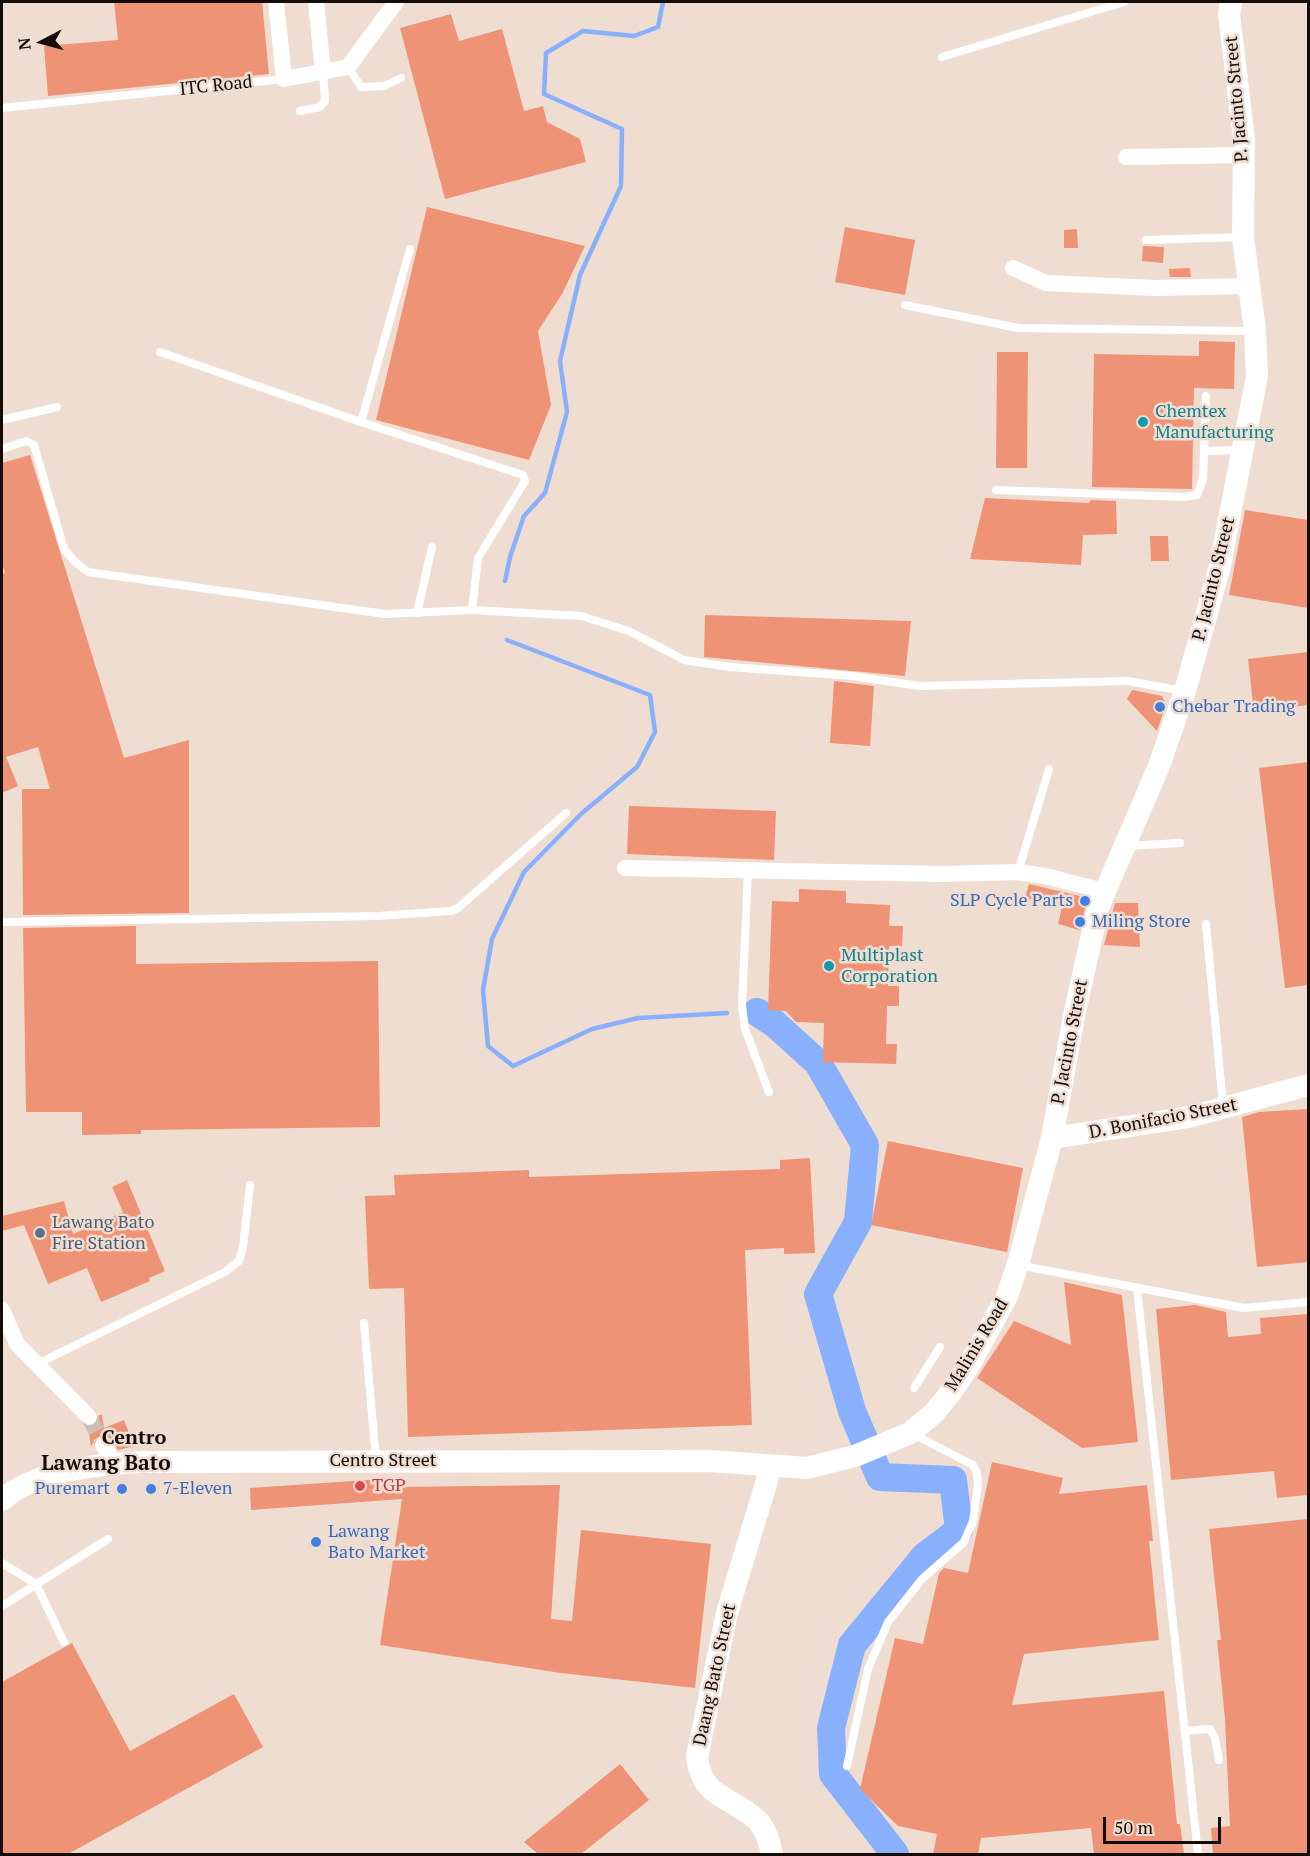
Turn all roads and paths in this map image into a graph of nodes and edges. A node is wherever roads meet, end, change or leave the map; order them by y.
1 (276, 2) edge
2 (316, 2) edge
3 (396, 2) edge
4 (1124, 2) edge
5 (1231, 2) edge
6 (942, 57) dead end
7 (348, 67) junction
8 (323, 73) junction
9 (401, 78) dead end
10 (284, 79) junction
11 (2, 108) edge
12 (300, 111) dead end
13 (1244, 155) junction
14 (1126, 157) dead end
15 (1243, 237) junction
16 (1146, 240) dead end
17 (410, 249) dead end
18 (1013, 268) dead end
19 (1249, 286) junction
20 (905, 305) dead end
21 (1255, 331) junction
22 (160, 352) dead end
23 (1206, 396) dead end
24 (57, 407) dead end
25 (2, 420) edge
26 (361, 422) junction
27 (2, 449) edge
28 (1244, 450) junction
29 (1204, 451) junction
30 (996, 490) dead end
31 (432, 547) dead end
32 (472, 610) junction
33 (417, 613) junction
34 (1185, 691) junction
35 (1049, 769) dead end
36 (566, 813) dead end
37 (1180, 843) dead end
38 (1124, 846) junction
39 (625, 868) dead end
40 (748, 870) junction
41 (1018, 872) junction
42 (1104, 891) junction
43 (2, 922) edge
44 (1206, 924) dead end
45 (1308, 1085) edge
46 (769, 1092) dead end
47 (1223, 1109) junction
48 (1052, 1138) junction
49 (250, 1185) dead end
50 (1018, 1264) junction
51 (1137, 1288) junction
52 (1308, 1302) edge
53 (2, 1310) edge
54 (364, 1323) dead end
55 (940, 1347) dead end
56 (39, 1363) junction
57 (915, 1388) dead end
58 (89, 1417) tunnel mouth
59 (910, 1433) junction
60 (376, 1460) junction
61 (771, 1467) junction
62 (2, 1500) edge
63 (108, 1539) dead end
64 (2, 1563) edge
65 (36, 1584) junction
66 (2, 1606) edge
67 (64, 1642) dead end
68 (1185, 1731) junction
69 (1220, 1760) dead end
70 (847, 1766) dead end
71 (772, 1854) edge
72 (1198, 1854) edge

1 - 10 street
2 - 8 street
3 - 7 street
4 - 6 lane
5 - 13 street, P. Jacinto Street
7 - 8 street, ITC Road
7 - 9 lane
8 - 10 street, ITC Road
8 - 12 lane
10 - 11 lane, ITC Road
13 - 14 street
13 - 15 street, P. Jacinto Street
15 - 16 lane
15 - 19 street, P. Jacinto Street
17 - 26 lane
18 - 19 street
19 - 21 street, P. Jacinto Street
20 - 21 lane
21 - 28 street, P. Jacinto Street
22 - 26 lane
23 - 29 lane
24 - 25 lane
26 - 32 lane
27 - 33 lane
28 - 29 lane
28 - 34 street, P. Jacinto Street
29 - 30 lane
31 - 33 lane
32 - 33 lane
32 - 34 lane
34 - 38 street, P. Jacinto Street
35 - 41 lane
36 - 43 lane
37 - 38 lane
38 - 42 street, P. Jacinto Street
39 - 40 street
40 - 41 street
40 - 46 lane
41 - 42 street
42 - 48 street, P. Jacinto Street
44 - 47 lane
45 - 47 street, D. Bonifacio Street
47 - 48 street, D. Bonifacio Street
48 - 50 street, Malinis Road
49 - 56 lane
50 - 51 lane
50 - 59 street, Malinis Road
51 - 52 lane
51 - 68 lane
53 - 56 street
54 - 60 lane
55 - 57 lane
56 - 58 street
59 - 61 street, Malinis Road
59 - 70 lane
60 - 61 street, Centro Street
60 - 62 street, Centro Street
61 - 71 street, Daang Bato Street
63 - 65 lane
64 - 65 lane
65 - 66 lane
65 - 67 lane
68 - 69 lane
68 - 72 lane

